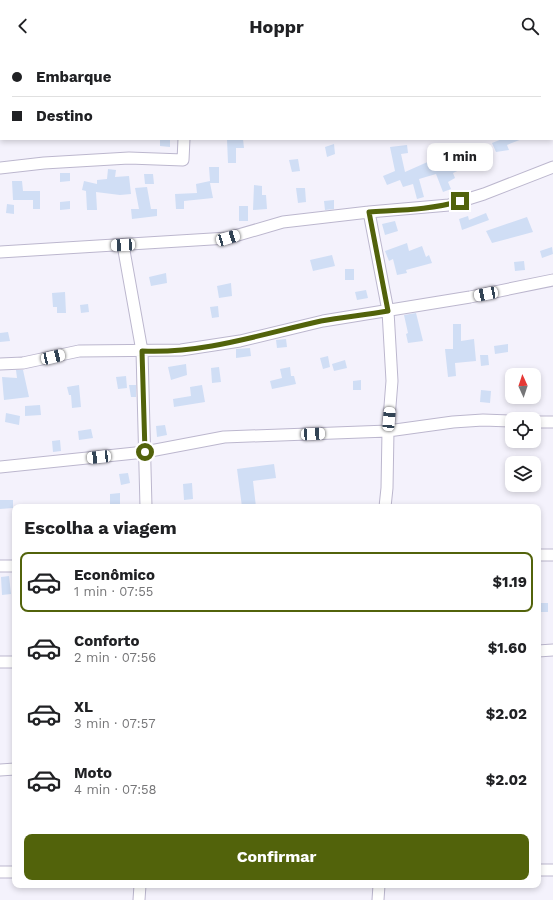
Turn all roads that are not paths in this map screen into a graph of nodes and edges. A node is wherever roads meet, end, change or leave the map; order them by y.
1 (184, 140) edge
2 (553, 167) edge
3 (0, 168) edge
4 (369, 212) junction
5 (123, 245) junction
6 (0, 252) edge
7 (553, 280) edge
8 (388, 311) junction
9 (142, 351) junction
10 (0, 364) edge
11 (505, 421) edge
12 (541, 422) edge
13 (553, 422) edge
14 (388, 431) junction
15 (145, 452) junction
16 (0, 467) edge
17 (146, 504) edge
18 (385, 504) edge
19 (541, 555) edge
20 (553, 555) edge
21 (0, 566) edge
22 (12, 566) edge
23 (553, 650) edge
24 (541, 651) edge
25 (0, 662) edge
26 (12, 662) edge
27 (12, 769) edge
28 (0, 770) edge
29 (541, 870) edge
30 (553, 870) edge
31 (0, 872) edge
32 (12, 872) edge
33 (140, 888) edge
34 (379, 888) edge
35 (139, 900) edge
36 (378, 900) edge

1 - 3 street
2 - 4 street
4 - 5 street
4 - 8 street
5 - 6 street
5 - 9 street
7 - 8 street
8 - 9 street
8 - 14 street
9 - 10 street
9 - 15 street
11 - 14 street
12 - 13 street
14 - 15 street
14 - 18 street
15 - 16 street
15 - 17 street
19 - 20 street
21 - 22 street
23 - 24 street
25 - 26 street
27 - 28 street
29 - 30 street
31 - 32 street
33 - 35 street
34 - 36 street

